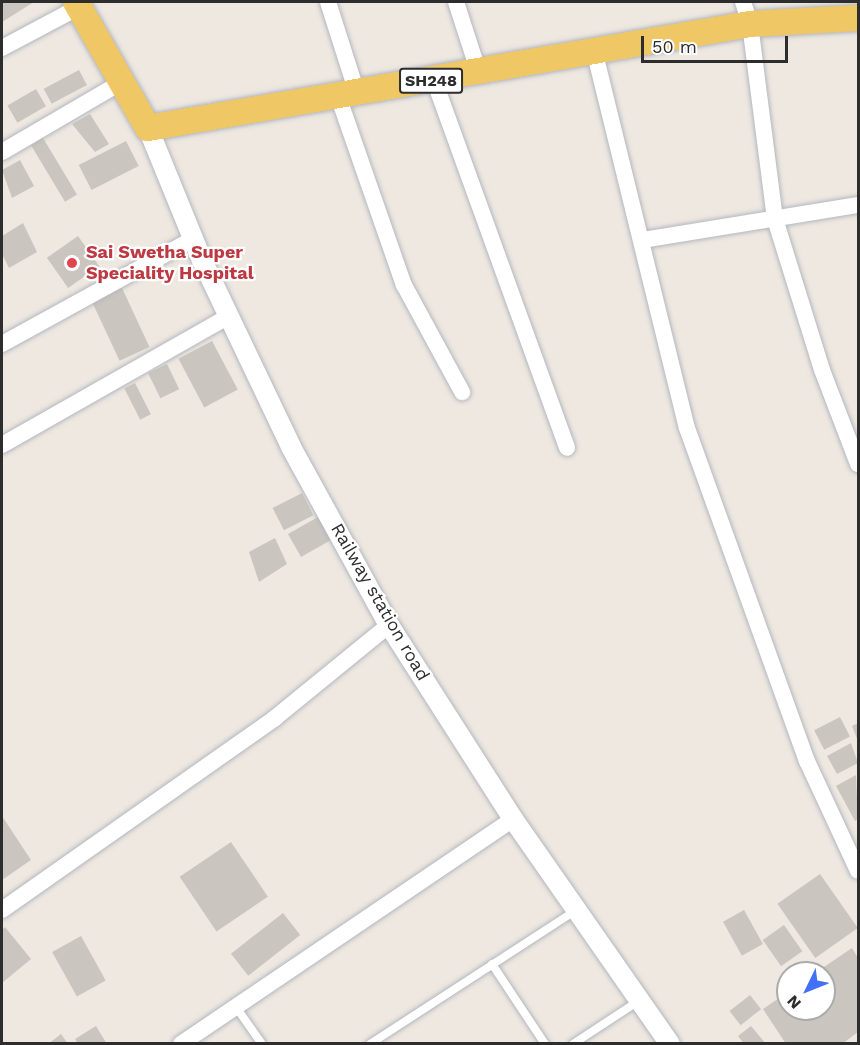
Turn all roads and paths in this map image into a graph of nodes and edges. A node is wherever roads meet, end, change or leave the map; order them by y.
1 (328, 2) edge
2 (456, 2) edge
3 (77, 4) edge
4 (747, 13) edge
5 (858, 18) edge
6 (2, 48) edge
7 (595, 54) junction
8 (479, 73) junction
9 (434, 80) junction
10 (122, 82) junction
11 (347, 95) junction
12 (148, 128) junction
13 (2, 152) edge
14 (858, 205) edge
15 (775, 219) junction
16 (193, 239) junction
17 (642, 240) junction
18 (229, 316) junction
19 (2, 344) edge
20 (462, 392) dead end
21 (2, 445) edge
22 (567, 447) dead end
23 (858, 464) edge
24 (389, 625) junction
25 (513, 819) junction
26 (858, 871) edge
27 (576, 909) junction
28 (2, 910) edge
29 (492, 964) junction
30 (640, 1000) junction
31 (236, 1006) junction
32 (181, 1044) edge
33 (262, 1044) edge
34 (370, 1044) edge
35 (545, 1044) edge
36 (573, 1044) edge
37 (670, 1044) edge

1 - 11 street
2 - 8 street
3 - 6 street
3 - 10 main road
4 - 5 main road, SH248
4 - 7 main road, SH248
4 - 15 street
7 - 8 main road, SH248
7 - 17 street
8 - 9 main road, SH248
9 - 11 main road, SH248
9 - 22 street
10 - 12 main road
10 - 13 street
11 - 12 main road, SH248
11 - 20 street
12 - 16 street, Railway station road
14 - 15 street
15 - 17 street
15 - 23 street
16 - 18 street, Railway station road
16 - 19 street
17 - 26 street
18 - 21 street
18 - 24 street, Railway station road
24 - 25 street, Railway station road
24 - 28 street
25 - 27 street, Railway station road
25 - 31 street
27 - 29 lane
27 - 30 street, Railway station road
29 - 34 lane
29 - 35 lane
30 - 36 lane
30 - 37 street, Railway station road
31 - 32 street
31 - 33 lane

